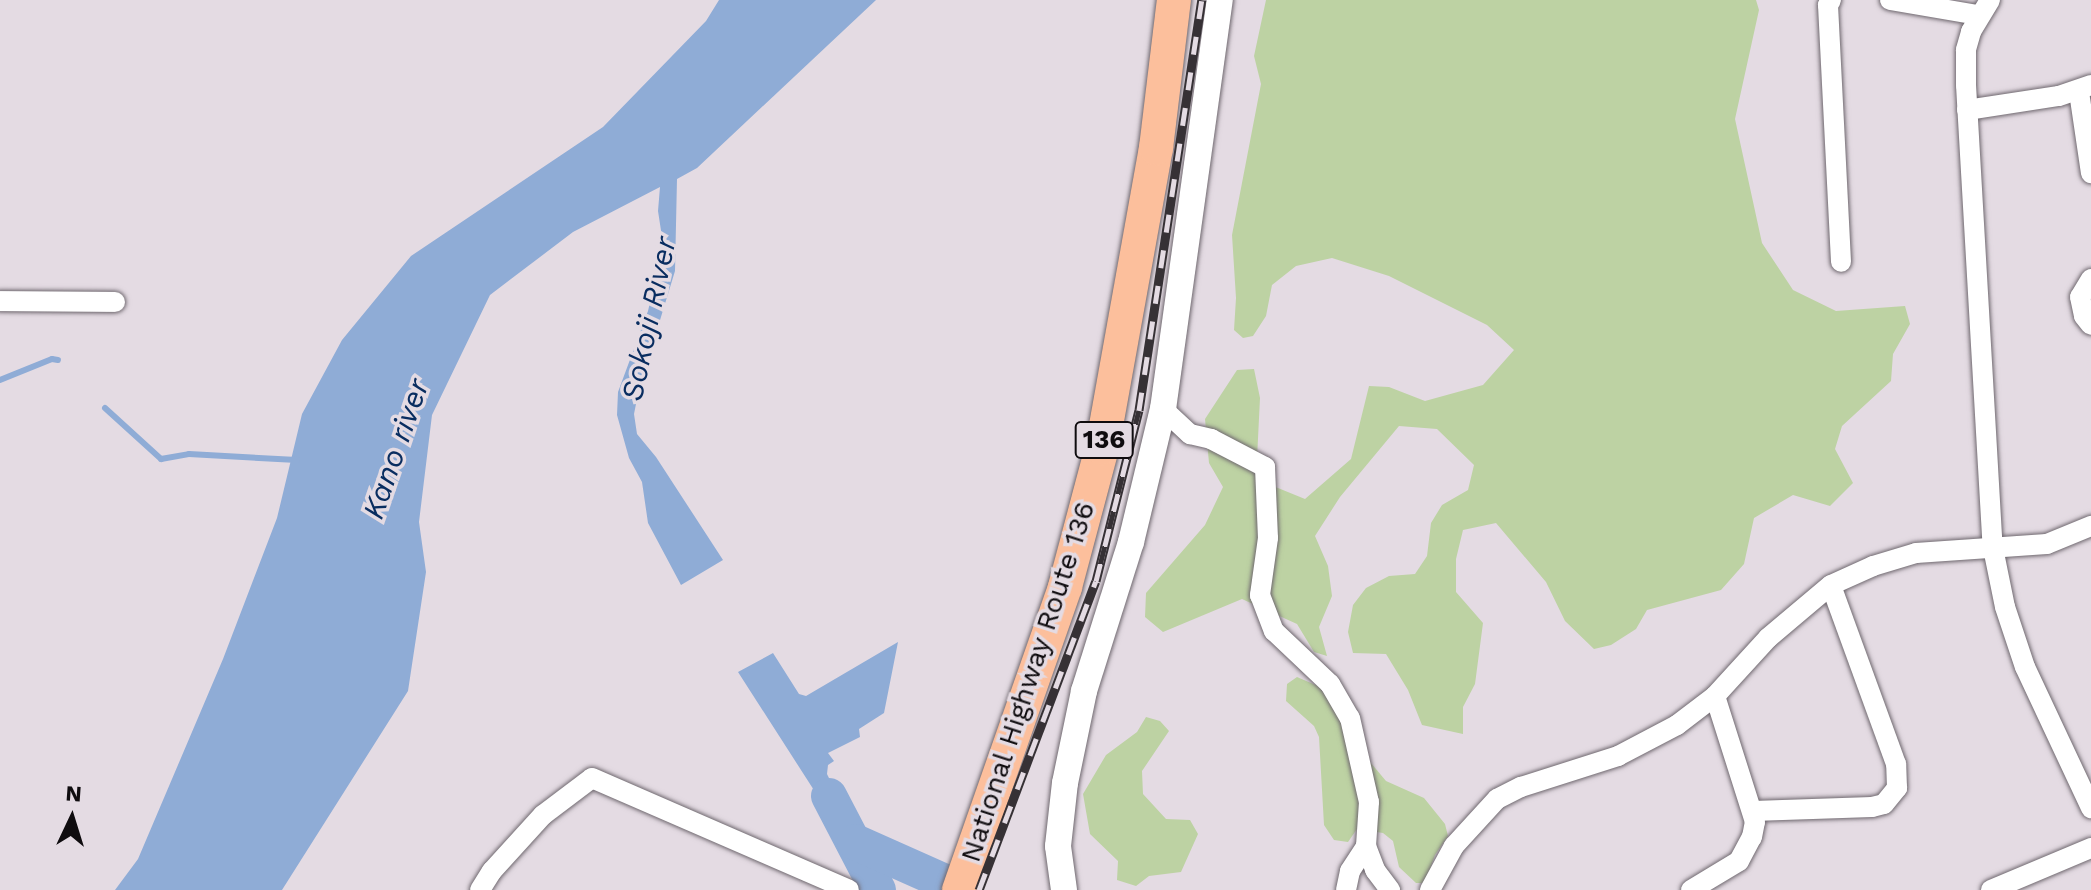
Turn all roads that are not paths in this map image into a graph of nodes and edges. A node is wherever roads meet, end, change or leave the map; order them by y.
1 (1174, 0) edge
2 (1220, 0) edge
3 (1831, 0) edge
4 (1890, 0) edge
5 (1984, 8) edge
6 (2085, 88) edge
7 (1967, 110) junction
8 (2091, 173) edge
9 (1841, 262) dead end
10 (2091, 279) edge
11 (0, 301) edge
12 (115, 302) dead end
13 (2091, 325) edge
14 (1163, 409) junction
15 (2091, 526) edge
16 (1993, 548) junction
17 (1831, 585) junction
18 (1715, 696) junction
19 (2091, 808) edge
20 (1753, 811) junction
21 (1366, 846) junction
22 (2091, 848) edge
23 (963, 877) edge
24 (1726, 881) edge
25 (1999, 889) edge
26 (480, 890) edge
27 (849, 890) edge
28 (1064, 890) edge
29 (1346, 890) edge
30 (1390, 890) edge
31 (1430, 890) edge
32 (1691, 890) edge

1 - 23 highway, National Highway Route 136 / 136
2 - 14 street
3 - 9 street
4 - 5 street
5 - 7 street
6 - 7 street
6 - 8 street
7 - 16 street
10 - 13 street
11 - 12 street
14 - 21 street
14 - 28 street
15 - 16 street
16 - 17 street
16 - 19 street
17 - 18 street
17 - 20 street
18 - 20 street
18 - 31 street
20 - 24 street
21 - 29 street
21 - 30 street
22 - 25 street
24 - 32 street
26 - 27 street

